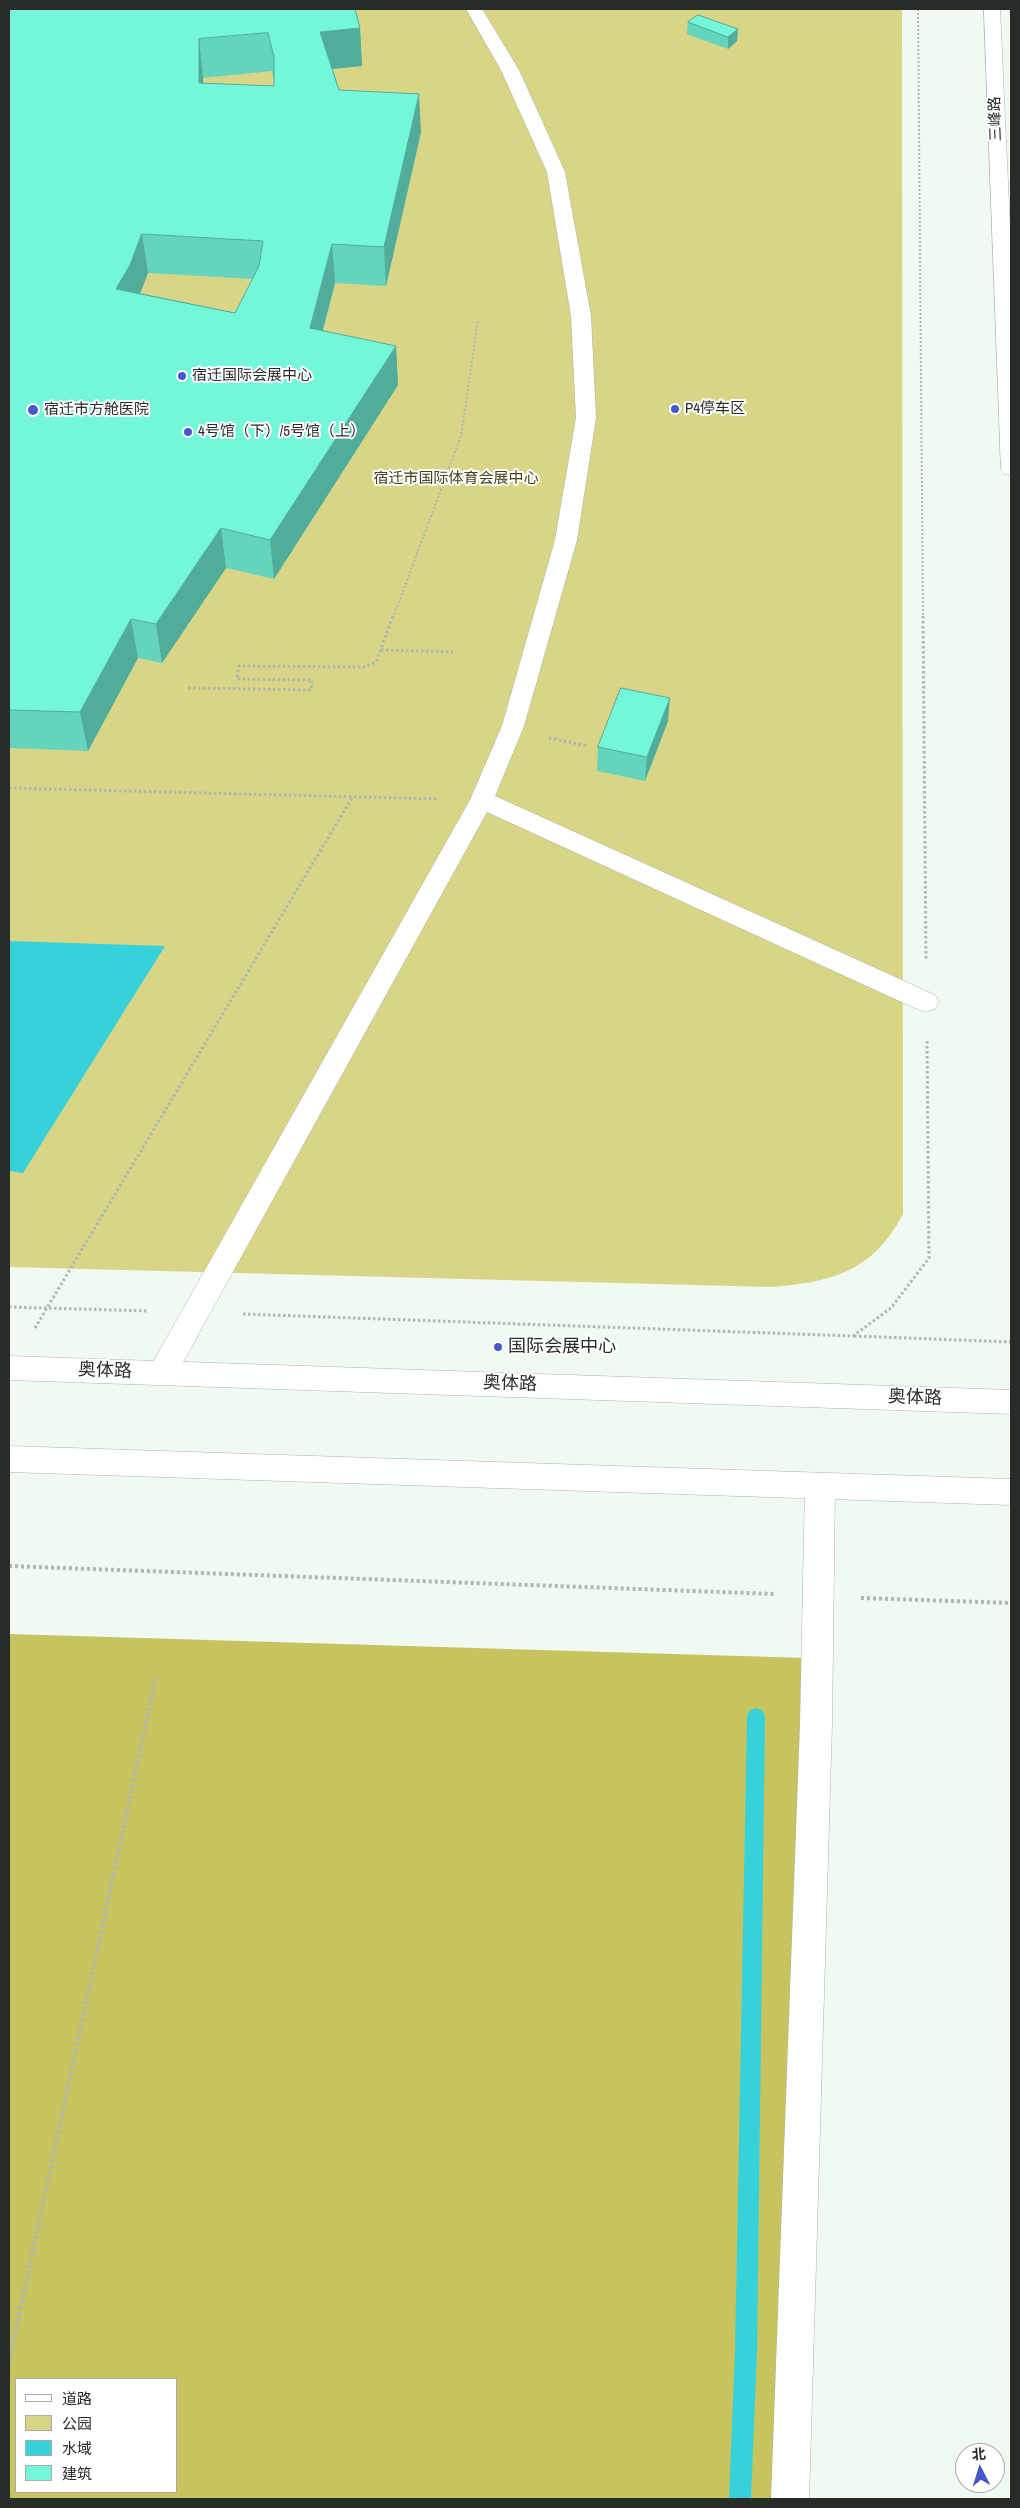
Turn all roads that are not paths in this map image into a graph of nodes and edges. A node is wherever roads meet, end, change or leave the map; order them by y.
1 (474, 9) edge
2 (992, 9) edge
3 (1006, 224) edge
4 (1011, 469) edge
5 (482, 800) junction
6 (926, 1002) dead end
7 (9, 1368) edge
8 (162, 1372) junction
9 (1011, 1402) edge
10 (9, 1459) edge
11 (820, 1486) junction
12 (1011, 1492) edge
13 (790, 2499) edge

1 - 5 main road
2 - 3 main road, 三峰路
3 - 4 main road, 三峰路
5 - 6 main road
5 - 8 main road
7 - 8 main road, 奥体路
8 - 9 main road, 奥体路
10 - 11 main road
11 - 12 main road
11 - 13 main road

